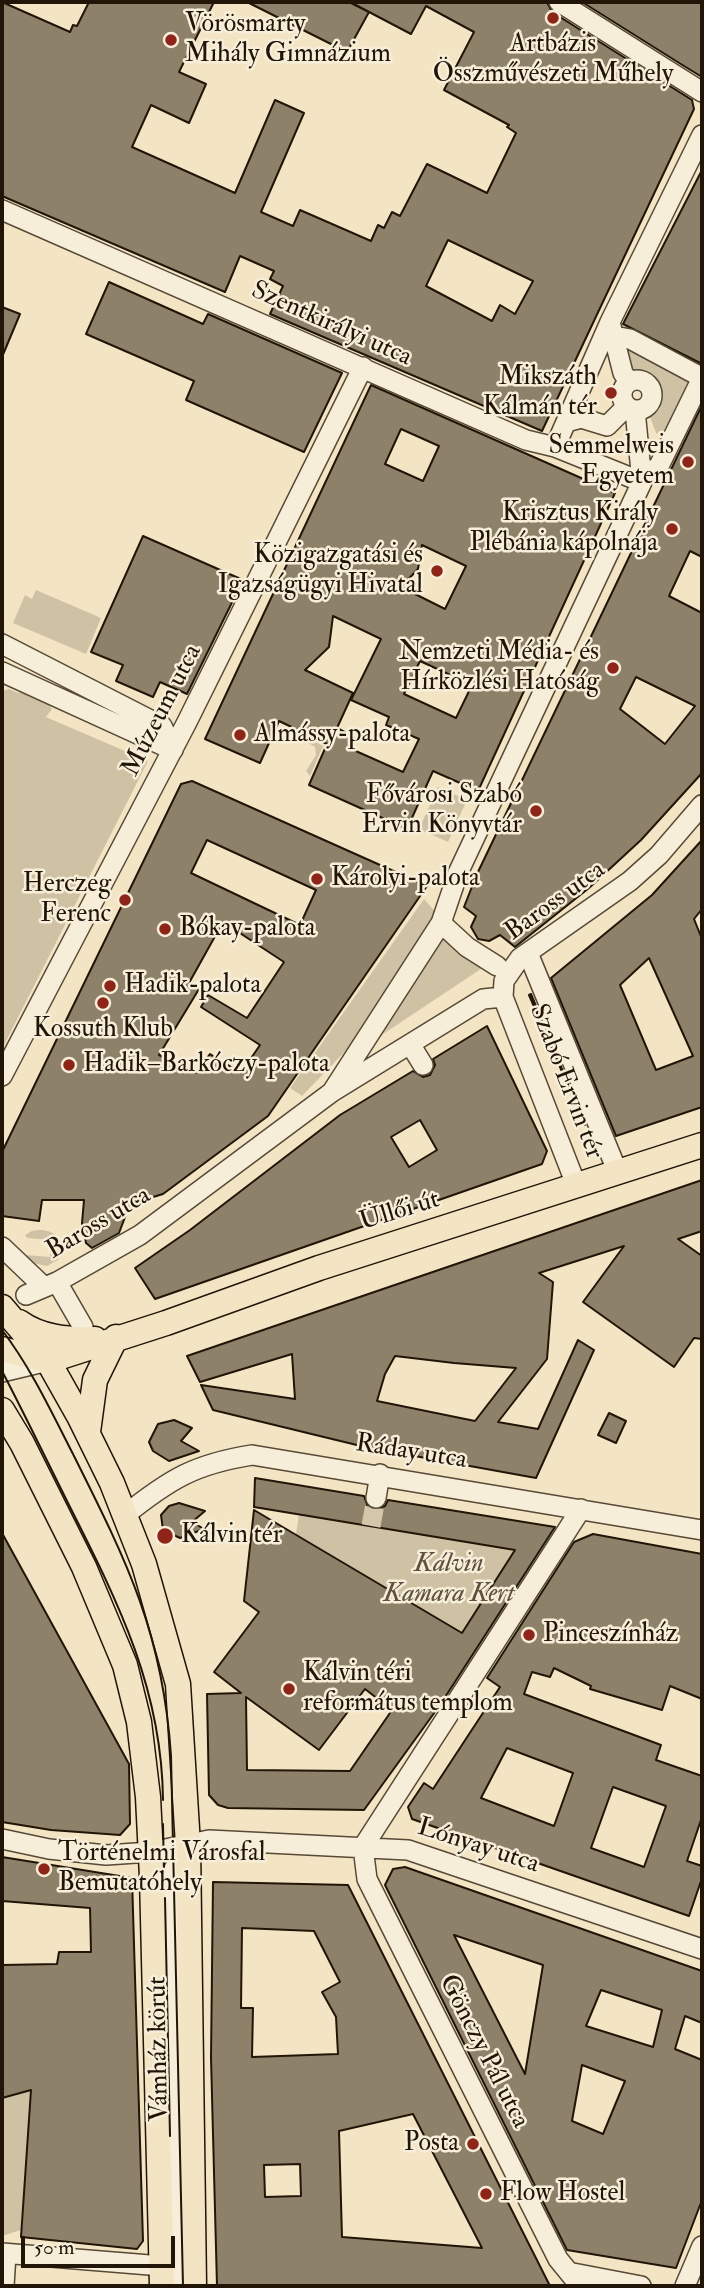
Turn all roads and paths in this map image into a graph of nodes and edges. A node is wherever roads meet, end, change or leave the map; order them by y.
1 (559, 2) edge
2 (702, 92) edge
3 (702, 135) edge
4 (2, 210) edge
5 (612, 329) junction
6 (363, 367) junction
7 (631, 408) junction
8 (566, 422) junction
9 (555, 447) junction
10 (642, 478) junction
11 (2, 644) edge
12 (2, 672) edge
13 (173, 750) junction
14 (702, 805) edge
15 (441, 923) junction
16 (528, 953) junction
17 (497, 966) dead end
18 (503, 997) junction
19 (410, 1044) junction
20 (424, 1065) dead end
21 (2, 1076) edge
22 (332, 1092) junction
23 (702, 1145) edge
24 (618, 1173) junction
25 (577, 1187) junction
26 (2, 1247) edge
27 (50, 1284) junction
28 (26, 1295) dead end
29 (5, 1310) edge
30 (83, 1328) dead end
31 (116, 1337) junction
32 (2, 1349) edge
33 (48, 1361) junction
34 (2, 1372) edge
35 (2, 1410) edge
36 (88, 1433) junction
37 (380, 1474) junction
38 (376, 1498) tunnel mouth
39 (581, 1509) junction
40 (125, 1515) junction
41 (702, 1530) edge
42 (2, 1839) edge
43 (188, 1845) junction
44 (363, 1847) junction
45 (151, 1852) junction
46 (170, 1876) junction
47 (702, 1949) edge
48 (702, 2246) edge
49 (4, 2253) edge
50 (162, 2276) edge
51 (576, 2280) edge
52 (4, 2286) edge
53 (178, 2286) edge
54 (194, 2286) edge
55 (641, 2286) edge
56 (685, 2286) edge

1 - 2 street
3 - 5 street
4 - 6 street, Szentkirályi utca
5 - 7 street
5 - 8 street
5 - 10 street
6 - 9 street, Szentkirályi utca
6 - 13 street, Múzeum utca
7 - 8 street
7 - 10 street
8 - 9 street
9 - 10 street, Szentkirályi utca
10 - 15 street, Baross utca
11 - 13 street
12 - 13 street
13 - 21 street, Múzeum utca
14 - 16 street, Baross utca
15 - 17 street
15 - 22 street, Baross utca
16 - 18 street, Baross utca
16 - 24 street
18 - 19 street, Baross utca
18 - 25 street, Szabó Ervin tér
19 - 20 street
19 - 22 street, Baross utca
22 - 27 street, Baross utca
23 - 24 main road, Üllői út
24 - 25 main road, Üllői út
25 - 31 main road, Üllői út
26 - 27 street
27 - 28 street, Baross utca
27 - 30 street
29 - 31 main road
29 - 33 main road
31 - 33 main road
31 - 36 main road
32 - 33 main road
33 - 34 street
33 - 36 main road
35 - 45 main road
36 - 40 main road
37 - 38 street
37 - 39 street, Ráday utca
37 - 40 street, Ráday utca
39 - 41 street, Ráday utca
39 - 44 street
40 - 43 main road
42 - 45 street, Lónyay utca
43 - 44 street, Lónyay utca
43 - 45 street, Lónyay utca
43 - 46 street
43 - 54 main road, Vámház körút
44 - 47 street, Lónyay utca
44 - 51 street, Gönczy Pál utca
45 - 46 street
45 - 50 main road, Vámház körút
46 - 53 street, Vámház körút
48 - 56 street
49 - 50 street
49 - 52 street
51 - 55 street

